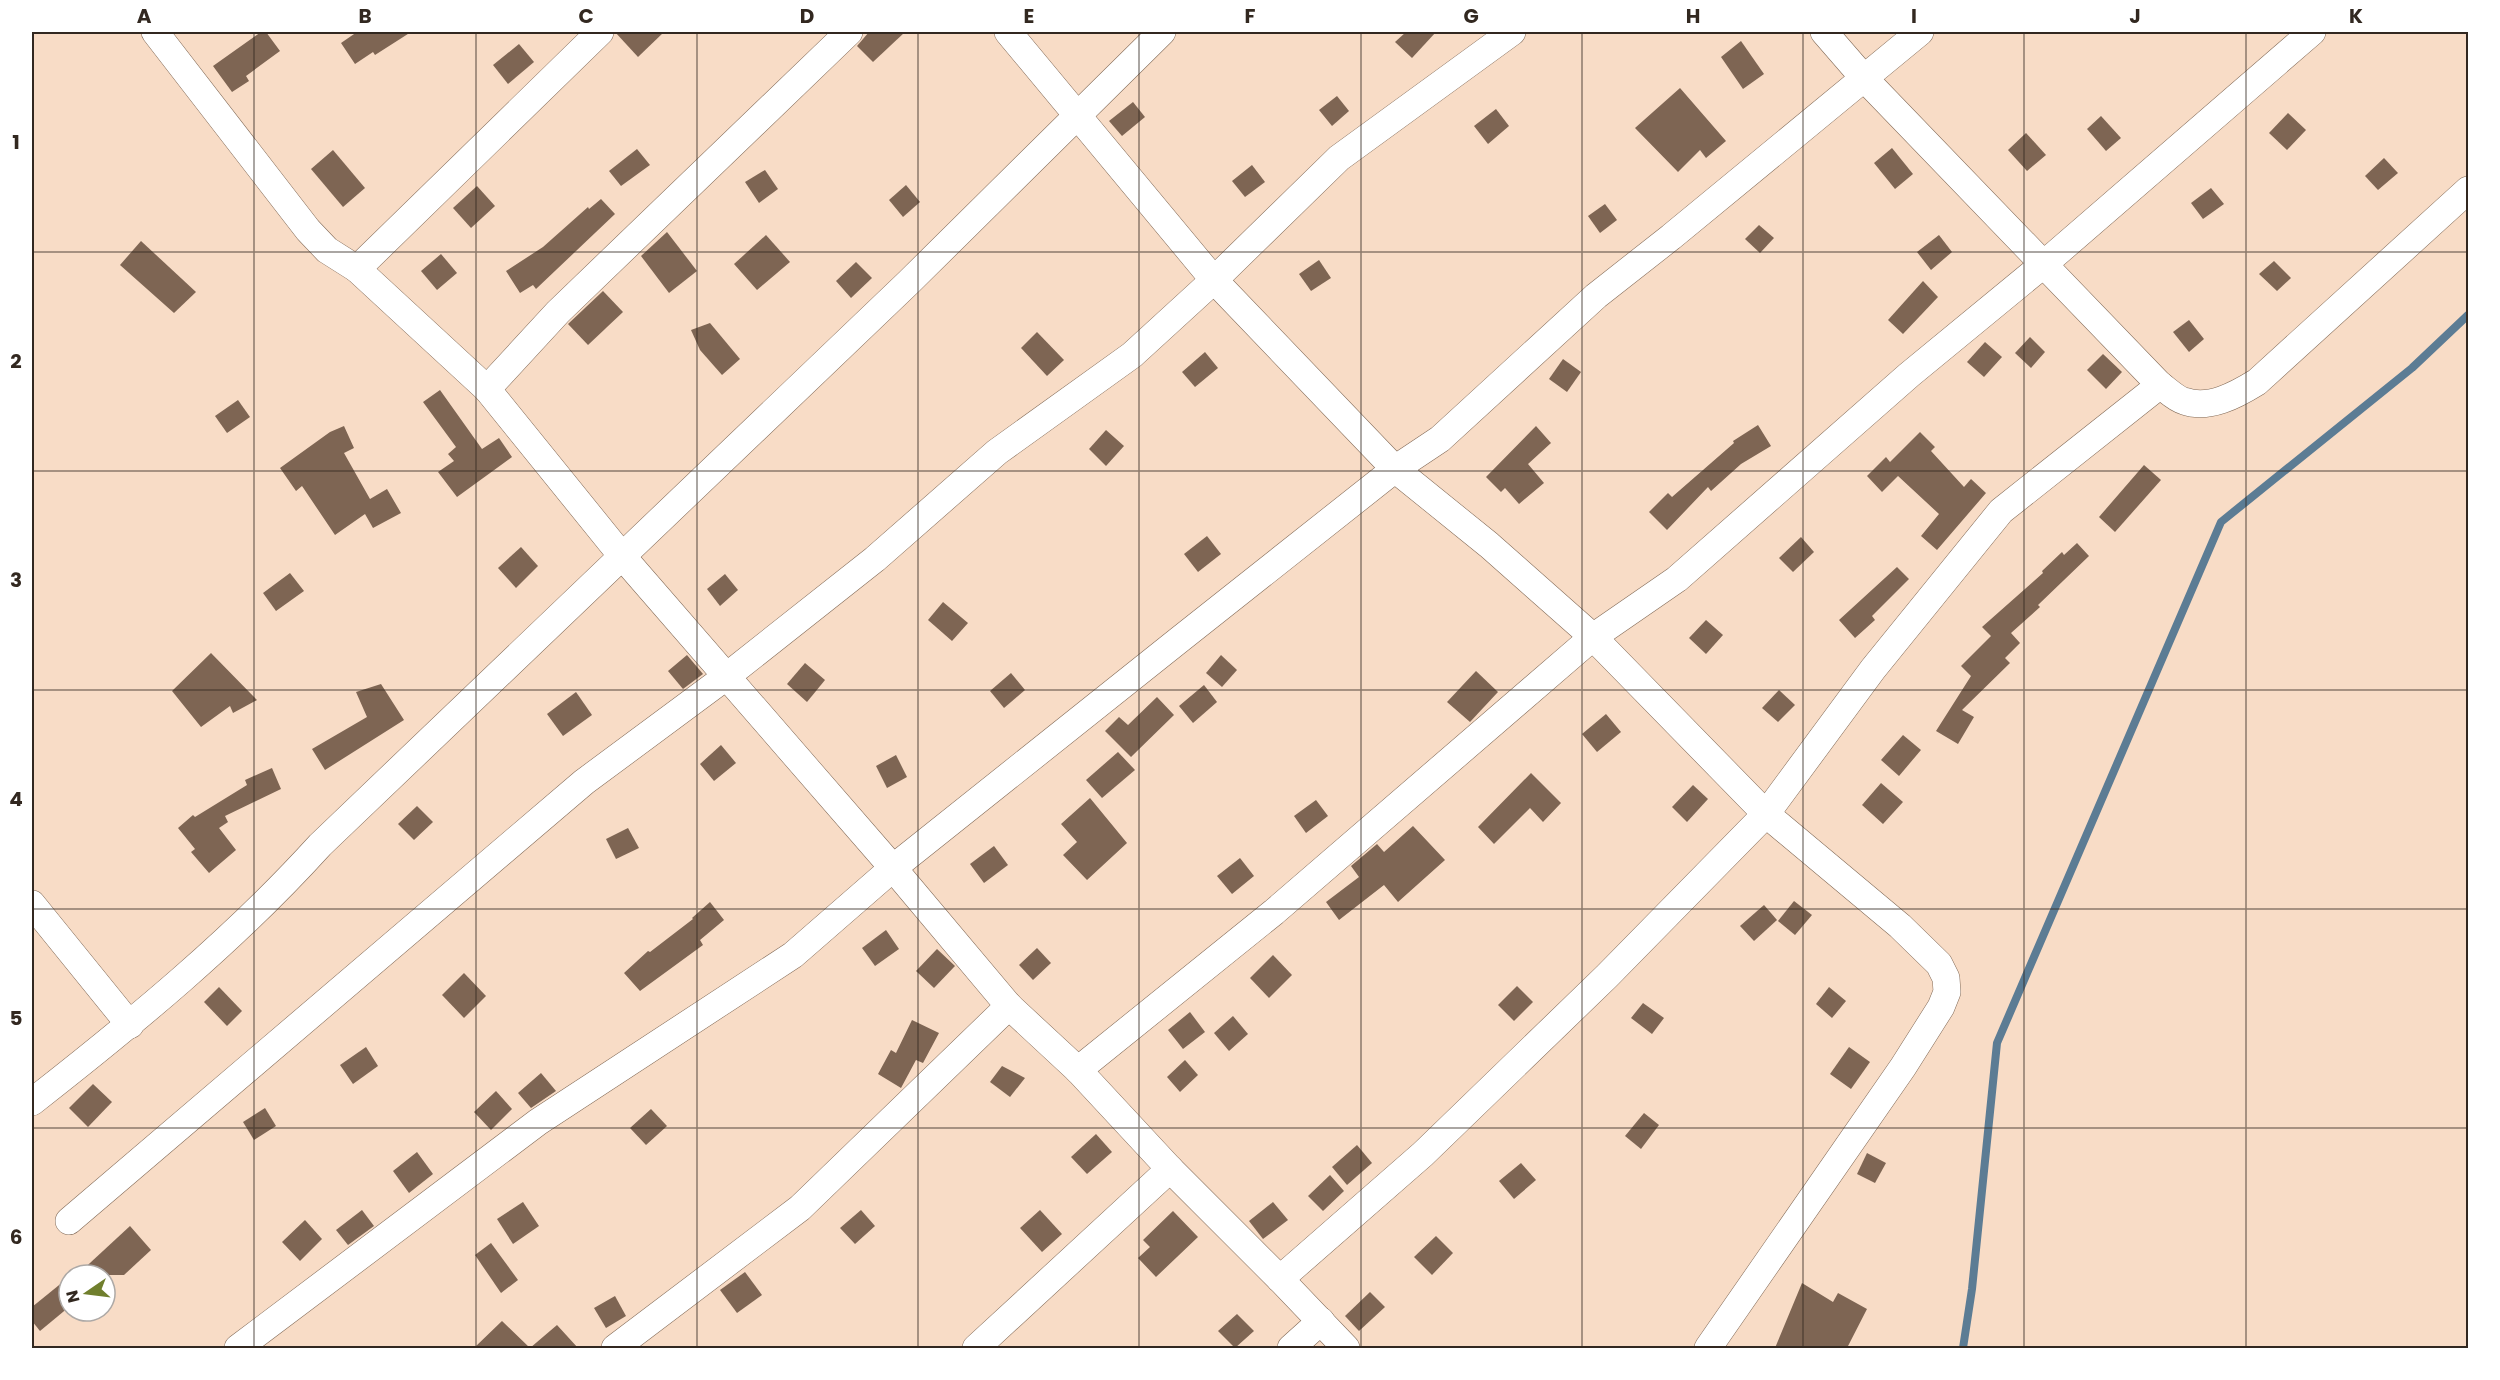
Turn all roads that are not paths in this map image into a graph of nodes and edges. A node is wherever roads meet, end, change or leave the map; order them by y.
1 (155, 32) edge
2 (600, 32) edge
3 (849, 32) edge
4 (1008, 32) edge
5 (1162, 32) edge
6 (1512, 32) edge
7 (1824, 32) edge
8 (1920, 32) edge
9 (2312, 32) edge
10 (1863, 77) junction
11 (1078, 115) junction
12 (2469, 190) edge
13 (2044, 264) junction
14 (357, 269) junction
15 (1214, 280) junction
16 (2160, 385) junction
17 (487, 388) junction
18 (1395, 469) junction
19 (622, 556) junction
20 (1593, 637) junction
21 (727, 676) junction
22 (1766, 814) junction
23 (893, 868) junction
24 (32, 904) edge
25 (1009, 1006) junction
26 (130, 1025) junction
27 (1078, 1070) junction
28 (32, 1102) edge
29 (1170, 1169) junction
30 (69, 1221) dead end
31 (1280, 1279) junction
32 (1321, 1320) junction
33 (238, 1348) edge
34 (615, 1348) edge
35 (976, 1348) edge
36 (1291, 1348) edge
37 (1346, 1348) edge
38 (1708, 1348) edge

1 - 14 street
2 - 14 street
3 - 17 street
4 - 11 street
5 - 11 street
6 - 15 street
7 - 10 street
8 - 10 street
9 - 13 street
10 - 13 street
10 - 18 street
11 - 15 street
11 - 19 street
12 - 16 street
13 - 16 street
13 - 20 street
14 - 17 street
15 - 18 street
15 - 21 street
16 - 22 street
17 - 19 street
18 - 20 street
18 - 23 street
19 - 21 street
19 - 26 street
20 - 22 street
20 - 27 street
21 - 23 street
21 - 30 street
22 - 31 street
22 - 38 street
23 - 25 street
23 - 33 street
24 - 26 street
25 - 27 street
25 - 34 street
26 - 28 street
27 - 29 street
29 - 31 street
29 - 35 street
31 - 32 street
32 - 36 street
32 - 37 street

